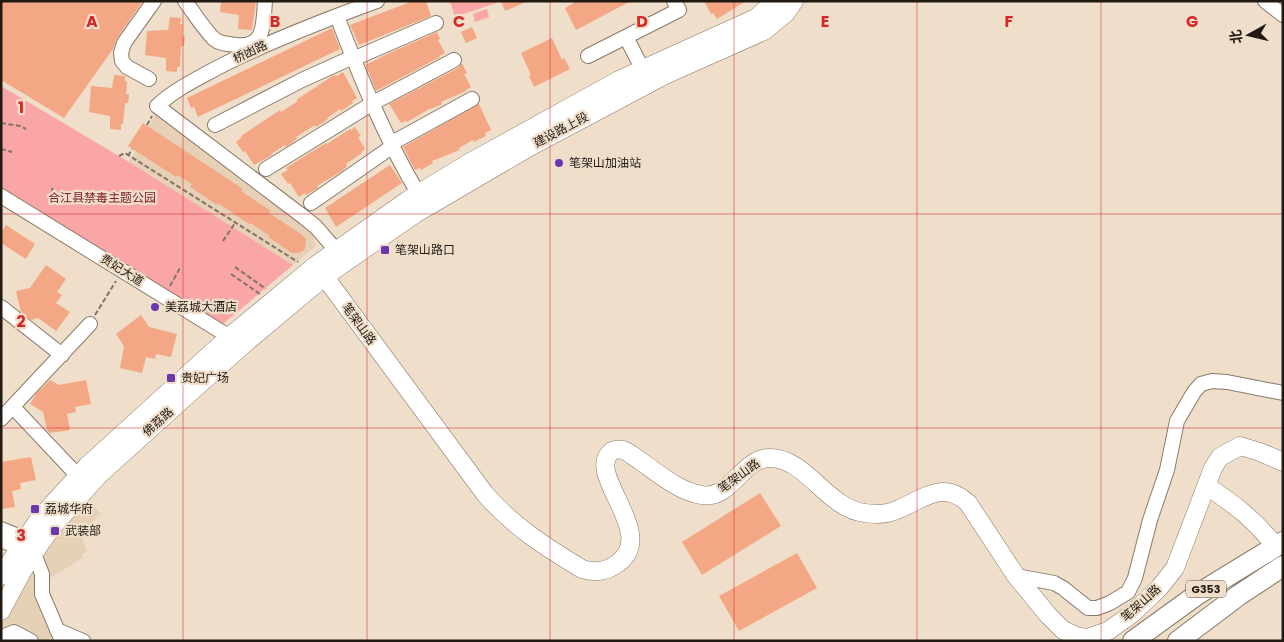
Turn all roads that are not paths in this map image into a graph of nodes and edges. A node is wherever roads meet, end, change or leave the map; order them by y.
1 (154, 1) edge
2 (185, 1) edge
3 (265, 1) edge
4 (377, 1) edge
5 (674, 1) edge
6 (1265, 1) edge
7 (781, 4) edge
8 (1283, 15) edge
9 (337, 16) junction
10 (436, 23) dead end
11 (626, 37) junction
12 (588, 56) dead end
13 (353, 58) junction
14 (454, 60) dead end
15 (646, 76) junction
16 (149, 79) dead end
17 (472, 98) dead end
18 (373, 103) junction
19 (215, 126) dead end
20 (392, 145) junction
21 (266, 169) dead end
22 (418, 193) junction
23 (1, 196) edge
24 (311, 204) dead end
25 (341, 255) junction
26 (313, 268) junction
27 (1, 307) edge
28 (90, 324) road end
29 (236, 341) junction
30 (62, 354) junction
31 (1283, 393) edge
32 (12, 407) junction
33 (1, 419) edge
34 (1283, 462) edge
35 (78, 476) junction
36 (1207, 486) junction
37 (1, 529) edge
38 (1, 540) edge
39 (1279, 544) edge
40 (26, 547) junction
41 (1283, 566) edge
42 (1, 576) edge
43 (1016, 576) junction
44 (1, 611) edge
45 (59, 635) edge
46 (4, 641) edge
47 (30, 641) edge
48 (83, 641) edge
49 (1133, 641) edge
50 (1178, 641) edge

1 - 16 street
2 - 3 street
4 - 9 street, 桥凼路
5 - 11 street
6 - 8 street
7 - 15 main road, 建设路上段
9 - 13 street
9 - 25 street, 桥凼路
10 - 13 street
11 - 12 street
11 - 15 street
13 - 18 street
13 - 19 street
14 - 18 street
15 - 22 main road, 建设路上段
15 - 25 main road, 建设路上段
17 - 20 street
18 - 20 street
18 - 21 street
20 - 22 street
20 - 24 street
22 - 25 main road, 建设路上段
23 - 29 street, 贵妃大道
25 - 26 main road, 佛荔路
26 - 29 main road, 佛荔路
26 - 43 main road, 笔架山路
27 - 30 street
28 - 30 street
29 - 35 main road, 佛荔路
29 - 40 main road, 佛荔路
30 - 32 street
31 - 43 street
32 - 33 street
32 - 35 street
34 - 36 main road, 笔架山路
35 - 40 main road, 佛荔路
36 - 39 main road
36 - 43 main road, 笔架山路
37 - 40 street
38 - 40 street
39 - 49 highway, G353
40 - 42 main road, 佛荔路
40 - 44 main road, 佛荔路
40 - 45 street
41 - 50 highway, G353
45 - 48 street
46 - 47 street

